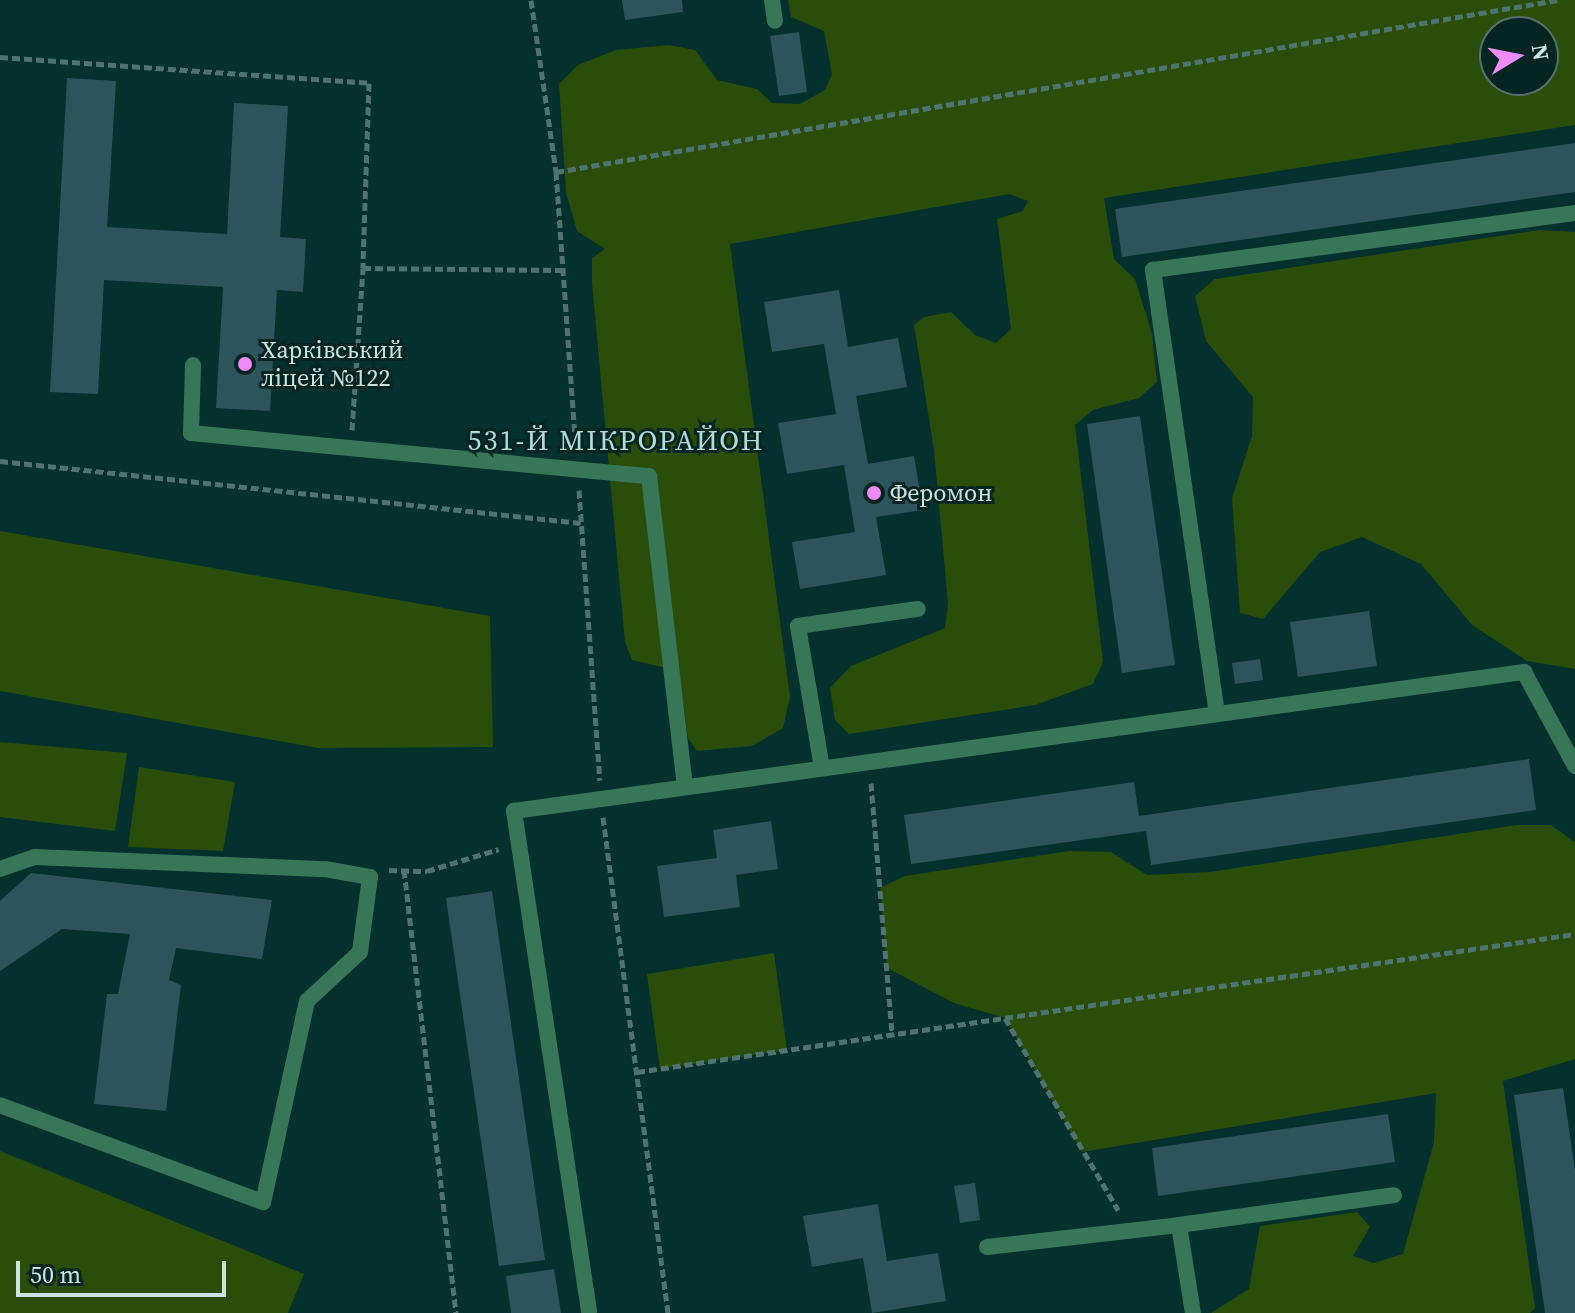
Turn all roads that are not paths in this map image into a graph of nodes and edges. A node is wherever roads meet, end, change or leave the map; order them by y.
1 (772, 0) edge
2 (775, 21) dead end
3 (1575, 213) edge
4 (193, 365) dead end
5 (918, 609) dead end
6 (1217, 714) junction
7 (1575, 766) edge
8 (822, 768) junction
9 (685, 787) junction
10 (0, 869) edge
11 (0, 1105) edge
12 (1394, 1195) dead end
13 (1179, 1225) junction
14 (987, 1247) dead end
15 (589, 1311) dead end
16 (1193, 1313) edge

1 - 2 lane
3 - 6 lane
4 - 9 lane
5 - 8 lane
6 - 7 lane
6 - 8 lane
8 - 9 lane
9 - 15 lane
10 - 11 lane
12 - 13 lane
13 - 14 lane
13 - 16 lane

